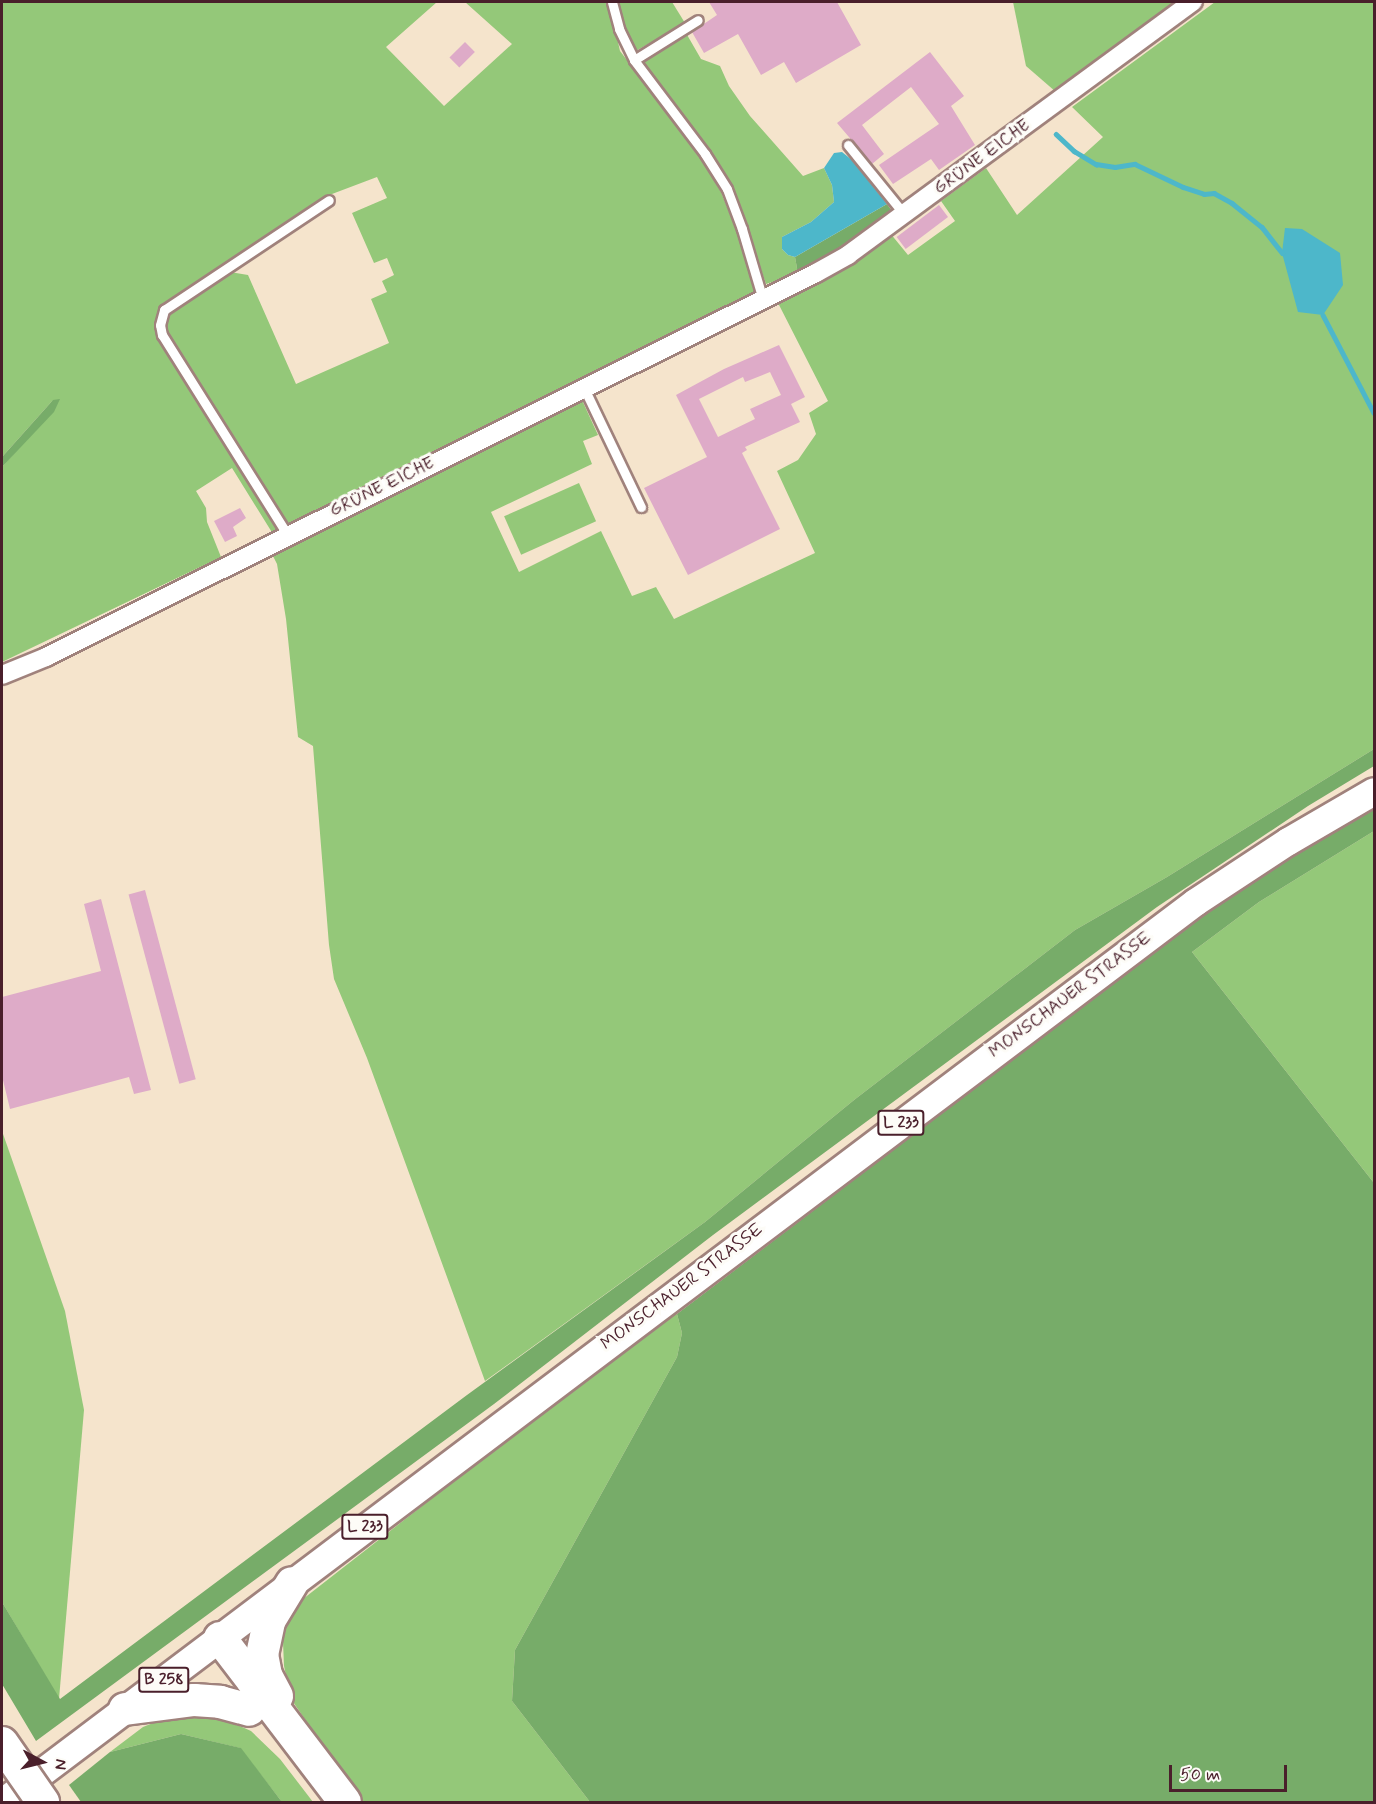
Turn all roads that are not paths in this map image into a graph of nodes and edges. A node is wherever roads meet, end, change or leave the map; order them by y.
1 (612, 2) edge
2 (1193, 2) edge
3 (698, 20) dead end
4 (634, 60) junction
5 (848, 145) dead end
6 (329, 200) dead end
7 (904, 214) junction
8 (763, 300) junction
9 (584, 388) junction
10 (641, 507) dead end
11 (287, 534) junction
12 (2, 675) edge
13 (1374, 791) edge
14 (292, 1583) junction
15 (211, 1645) junction
16 (125, 1710) junction
17 (249, 1710) junction
18 (2, 1743) edge
19 (302, 1745) junction
20 (2, 1803) edge
21 (43, 1803) edge
22 (329, 1803) edge
23 (345, 1803) edge

1 - 4 lane
2 - 7 street, GRÜNE EICHE
3 - 4 lane
4 - 8 lane
5 - 7 lane
6 - 11 lane
7 - 8 street, GRÜNE EICHE
8 - 9 street, GRÜNE EICHE
9 - 10 lane
9 - 11 street, GRÜNE EICHE
11 - 12 street, GRÜNE EICHE
13 - 14 main road, MONSCHAUER STRASSE / L 233
14 - 15 main road, MONSCHAUER STRASSE / L 233
14 - 19 highway
15 - 16 main road, MONSCHAUER STRASSE / B 258
15 - 17 highway
15 - 19 highway
16 - 17 highway
16 - 20 main road, MONSCHAUER STRASSE / B 258
17 - 22 highway
18 - 21 highway, bridge
19 - 23 highway

